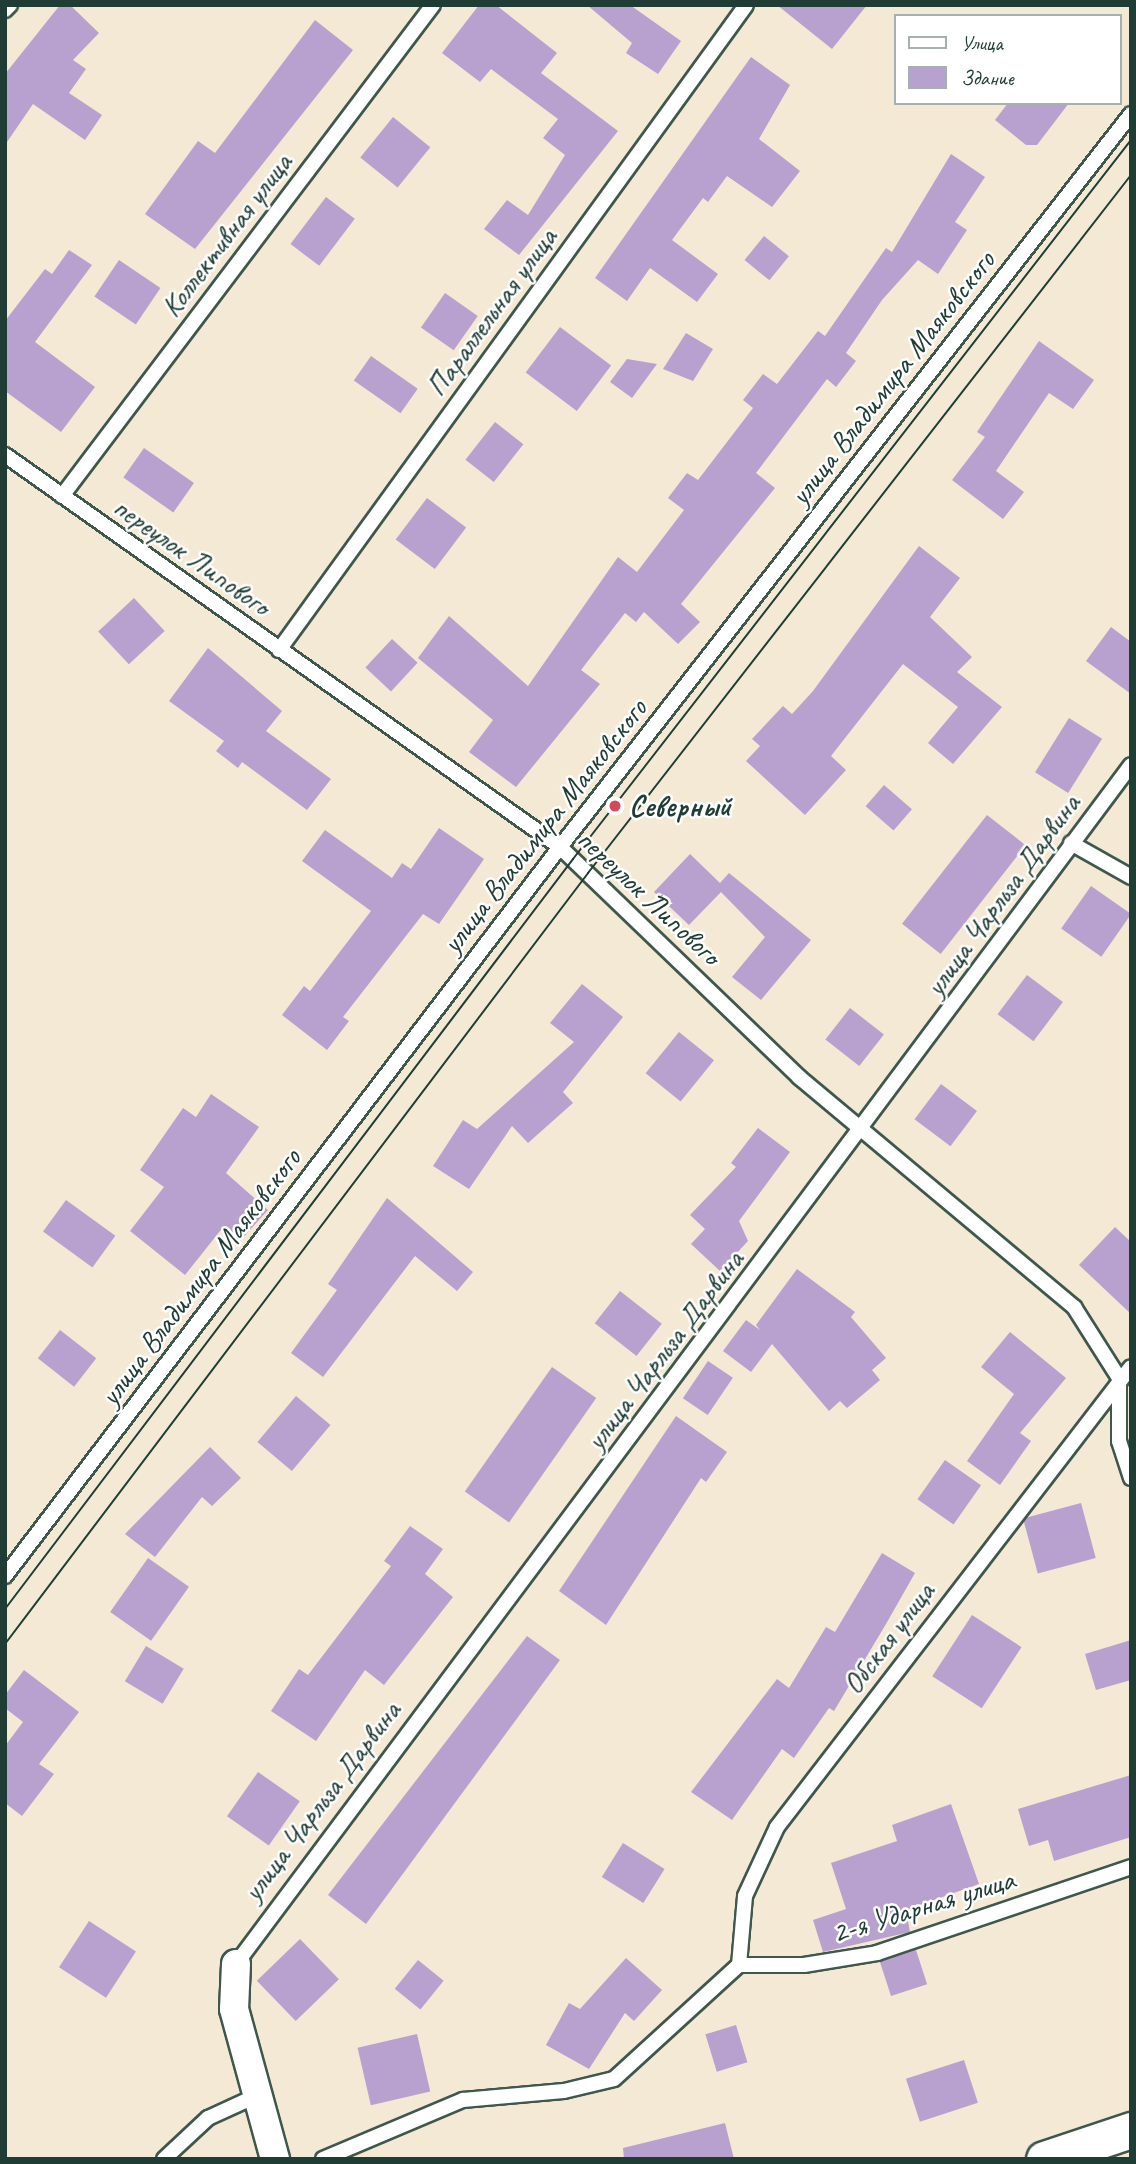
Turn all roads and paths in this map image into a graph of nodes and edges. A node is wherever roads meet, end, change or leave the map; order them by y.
1 (10, 5) edge
2 (433, 5) edge
3 (746, 5) edge
4 (5, 10) edge
5 (1131, 114) edge
6 (5, 455) edge
7 (62, 496) junction
8 (279, 650) junction
9 (1131, 765) edge
10 (1071, 843) junction
11 (560, 847) junction
12 (1131, 877) edge
13 (862, 1133) junction
14 (1131, 1367) edge
15 (1119, 1378) junction
16 (1131, 1478) edge
17 (5, 1576) edge
18 (1131, 1867) edge
19 (236, 1964) joint
20 (739, 1965) junction
21 (258, 2095) junction
22 (1131, 2130) edge
23 (164, 2159) edge
24 (275, 2159) edge
25 (323, 2159) edge
26 (1044, 2159) edge

1 - 4 lane
2 - 7 lane, Коллективная улица
3 - 8 lane, Параллельная улица
5 - 11 lane, улица Владимира Маяковского
6 - 7 lane, переулок Липового
7 - 8 lane, переулок Липового
8 - 11 lane, переулок Липового
9 - 10 lane, улица Чарльза Дарвина
10 - 12 lane
10 - 13 lane, улица Чарльза Дарвина
11 - 13 lane, переулок Липового
11 - 17 lane, улица Владимира Маяковского
13 - 15 lane, переулок Липового
13 - 19 lane, улица Чарльза Дарвина
14 - 15 lane, Обская улица
15 - 16 lane
15 - 20 lane, Обская улица
18 - 20 lane, 2-я Ударная улица
19 - 21 street
20 - 25 lane
21 - 23 lane
21 - 24 street
22 - 26 street

